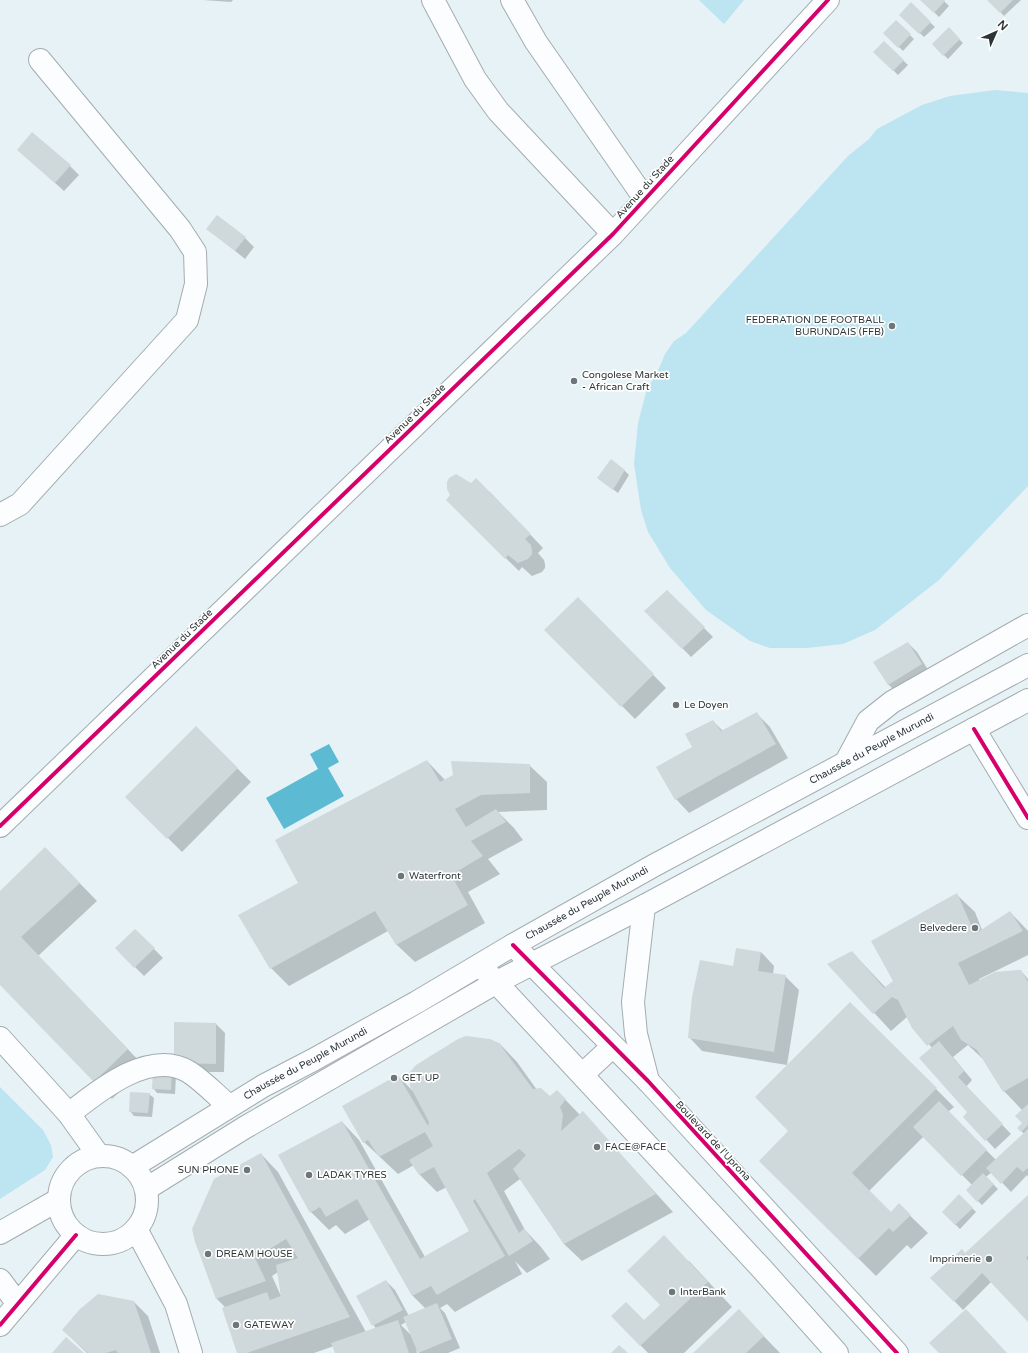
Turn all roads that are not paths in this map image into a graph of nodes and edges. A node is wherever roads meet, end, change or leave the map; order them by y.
1 (433, 0) edge
2 (512, 0) edge
3 (828, 0) edge
4 (40, 60) dead end
5 (645, 199) junction
6 (612, 234) junction
7 (0, 515) edge
8 (1028, 625) edge
9 (1028, 664) edge
10 (1028, 700) edge
11 (974, 729) junction
12 (846, 762) junction
13 (1028, 818) edge
14 (0, 826) edge
15 (644, 906) junction
16 (513, 945) junction
17 (480, 965) junction
18 (531, 965) junction
19 (497, 982) junction
20 (0, 1038) edge
21 (613, 1046) junction
22 (583, 1074) junction
23 (648, 1082) junction
24 (229, 1106) junction
25 (69, 1114) junction
26 (99, 1156) junction
27 (132, 1167) junction
28 (146, 1189) junction
29 (58, 1200) junction
30 (136, 1229) junction
31 (0, 1233) edge
32 (76, 1235) junction
33 (0, 1280) edge
34 (18, 1304) junction
35 (0, 1325) edge
36 (191, 1353) edge
37 (837, 1353) edge
38 (897, 1353) edge

1 - 6 main road
2 - 5 main road
3 - 5 main road, Avenue du Stade
4 - 7 main road
5 - 6 main road, Avenue du Stade
6 - 14 main road, Avenue du Stade
8 - 12 main road
9 - 12 main road, Chaussée du Peuple Murundi
10 - 11 main road
11 - 13 main road
11 - 15 main road
12 - 16 main road, Chaussée du Peuple Murundi
15 - 18 main road
15 - 23 main road
16 - 17 main road, Chaussée du Peuple Murundi
16 - 18 main road, Boulevard de l'Uprona
17 - 19 main road
17 - 24 main road, Chaussée du Peuple Murundi
18 - 19 main road
18 - 21 main road, Boulevard de l'Uprona
19 - 22 main road
19 - 28 main road
20 - 25 main road
21 - 22 main road
21 - 23 main road, Boulevard de l'Uprona
22 - 37 main road
23 - 38 main road, Boulevard de l'Uprona
24 - 25 main road
24 - 27 main road, Chaussée du Peuple Murundi
25 - 26 main road
26 - 27 main road
26 - 29 main road
27 - 28 main road
28 - 30 main road
29 - 31 main road
29 - 32 main road
30 - 32 main road
30 - 36 main road
32 - 34 main road
33 - 34 main road
34 - 35 main road

